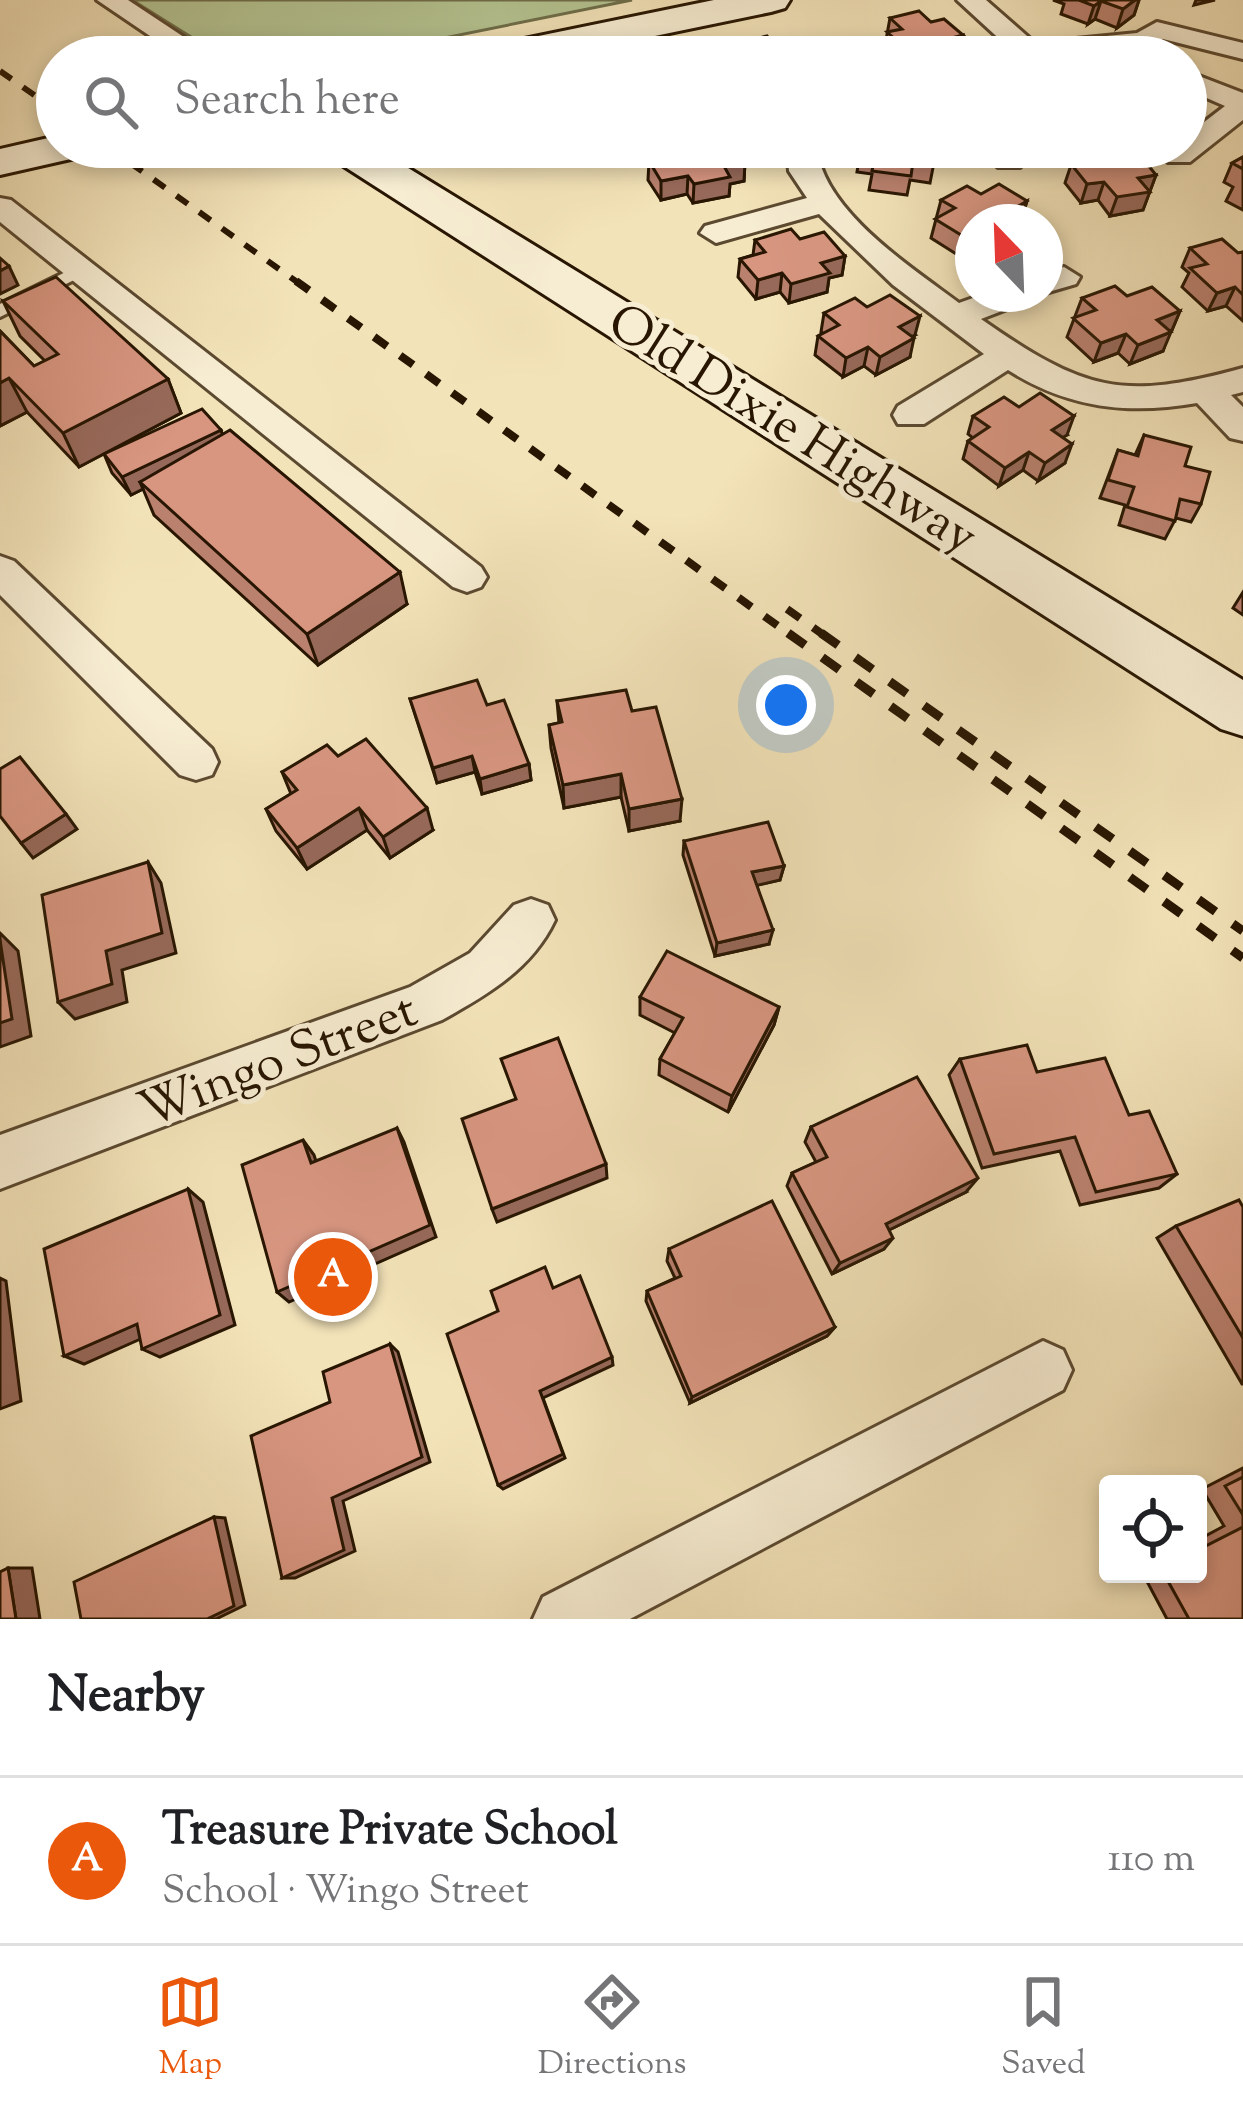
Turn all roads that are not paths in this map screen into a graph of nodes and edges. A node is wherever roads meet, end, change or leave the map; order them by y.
1 (110, 0) edge
2 (771, 0) edge
3 (970, 0) edge
4 (992, 0) edge
5 (167, 36) edge
6 (597, 36) edge
7 (1015, 36) edge
8 (1035, 36) edge
9 (1149, 36) edge
10 (1186, 36) edge
11 (1207, 40) edge
12 (1240, 47) edge
13 (1207, 89) edge
14 (1243, 105) edge
15 (1207, 134) edge
16 (36, 154) edge
17 (0, 162) edge
18 (377, 168) edge
19 (801, 168) edge
20 (825, 202) junction
21 (0, 207) edge
22 (716, 232) dead end
23 (80, 270) junction
24 (0, 311) edge
25 (966, 312) edge
26 (952, 317) junction
27 (1007, 356) junction
28 (1243, 380) edge
29 (1206, 391) junction
30 (911, 415) dead end
31 (1243, 429) edge
32 (0, 571) edge
33 (467, 577) dead end
34 (1243, 710) edge
35 (196, 762) dead end
36 (531, 920) dead end
37 (0, 1162) edge
38 (1042, 1370) dead end
39 (565, 1619) edge

1 - 5 street
2 - 6 street
3 - 7 street
4 - 8 street
9 - 10 street
11 - 12 street
13 - 14 street
14 - 15 street
16 - 17 street
18 - 34 street, Old Dixie Highway
19 - 20 street
20 - 22 street
20 - 26 street
21 - 23 street
23 - 24 lane
23 - 33 street
25 - 26 street
26 - 27 street
27 - 29 street
27 - 30 street
28 - 29 street
29 - 31 street
32 - 35 street
36 - 37 street, Wingo Street
38 - 39 street

